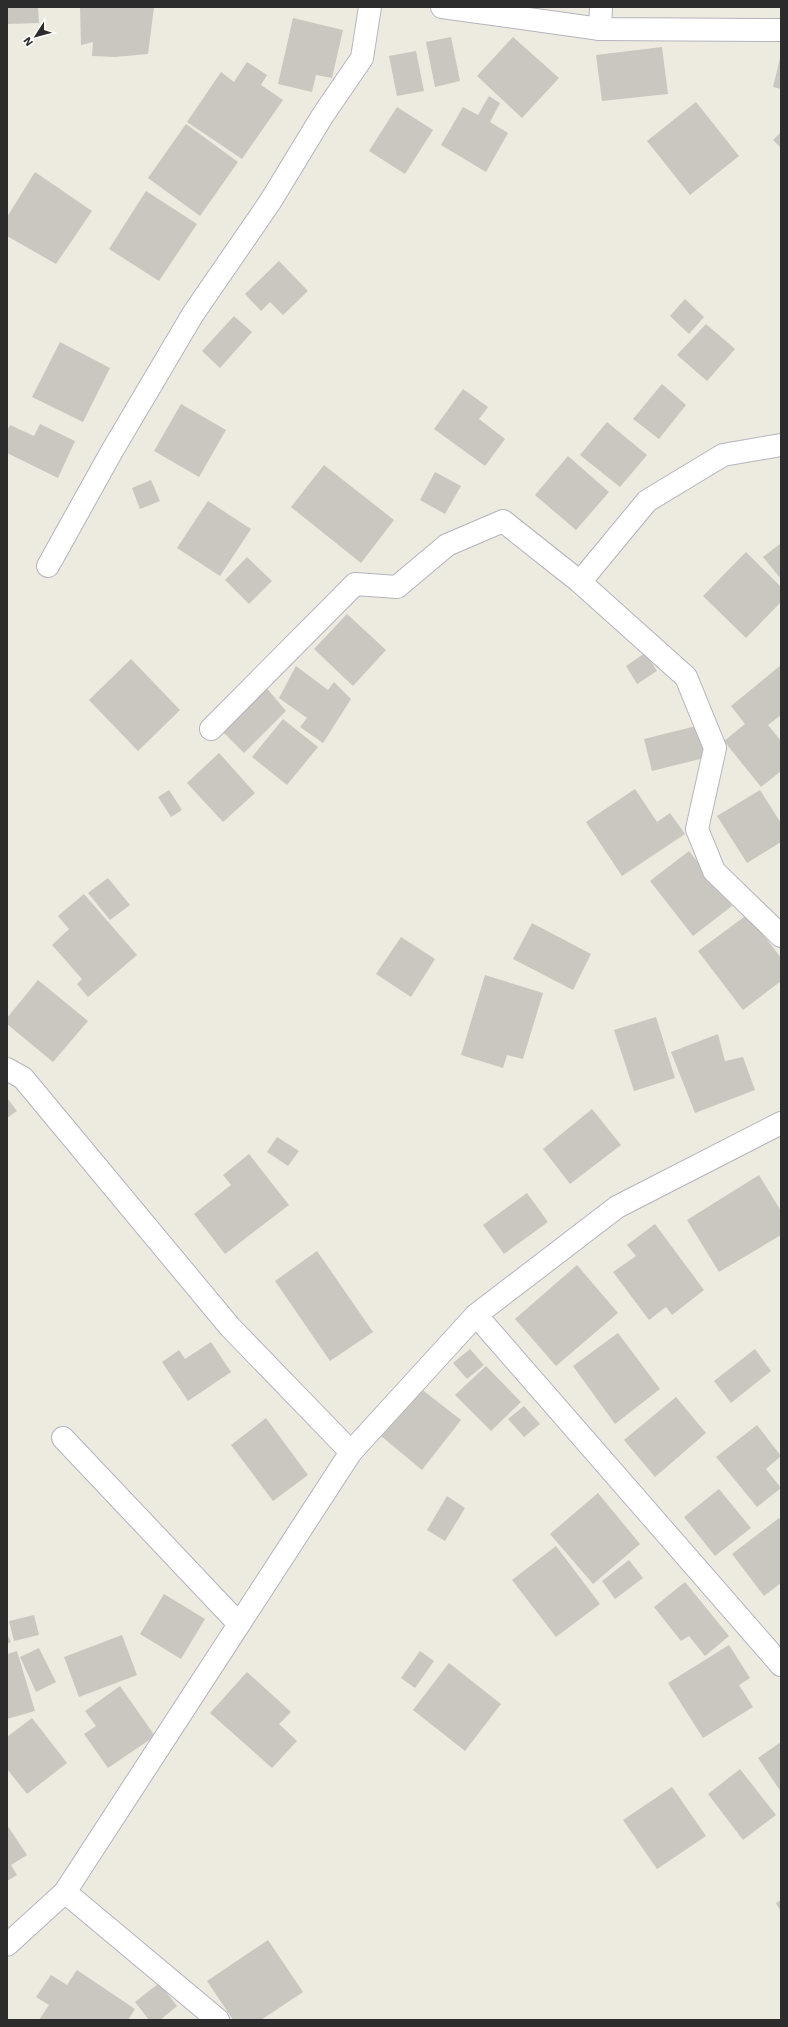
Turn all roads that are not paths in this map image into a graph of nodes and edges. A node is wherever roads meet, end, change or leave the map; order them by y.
1 (370, 7) edge
2 (442, 7) edge
3 (601, 7) edge
4 (600, 30) junction
5 (781, 30) edge
6 (781, 446) edge
7 (48, 566) dead end
8 (580, 582) junction
9 (211, 729) dead end
10 (781, 936) edge
11 (7, 1069) edge
12 (781, 1124) edge
13 (476, 1315) junction
14 (63, 1438) dead end
15 (351, 1452) junction
16 (239, 1624) junction
17 (781, 1664) edge
18 (65, 1892) junction
19 (8, 1942) edge
20 (218, 2020) edge

1 - 7 street
2 - 4 street
3 - 4 street
4 - 5 street
6 - 8 street
8 - 9 street
8 - 10 street
11 - 15 street
12 - 13 street
13 - 15 street
13 - 17 street
14 - 16 street
15 - 16 street
16 - 18 street
18 - 19 street
18 - 20 street

